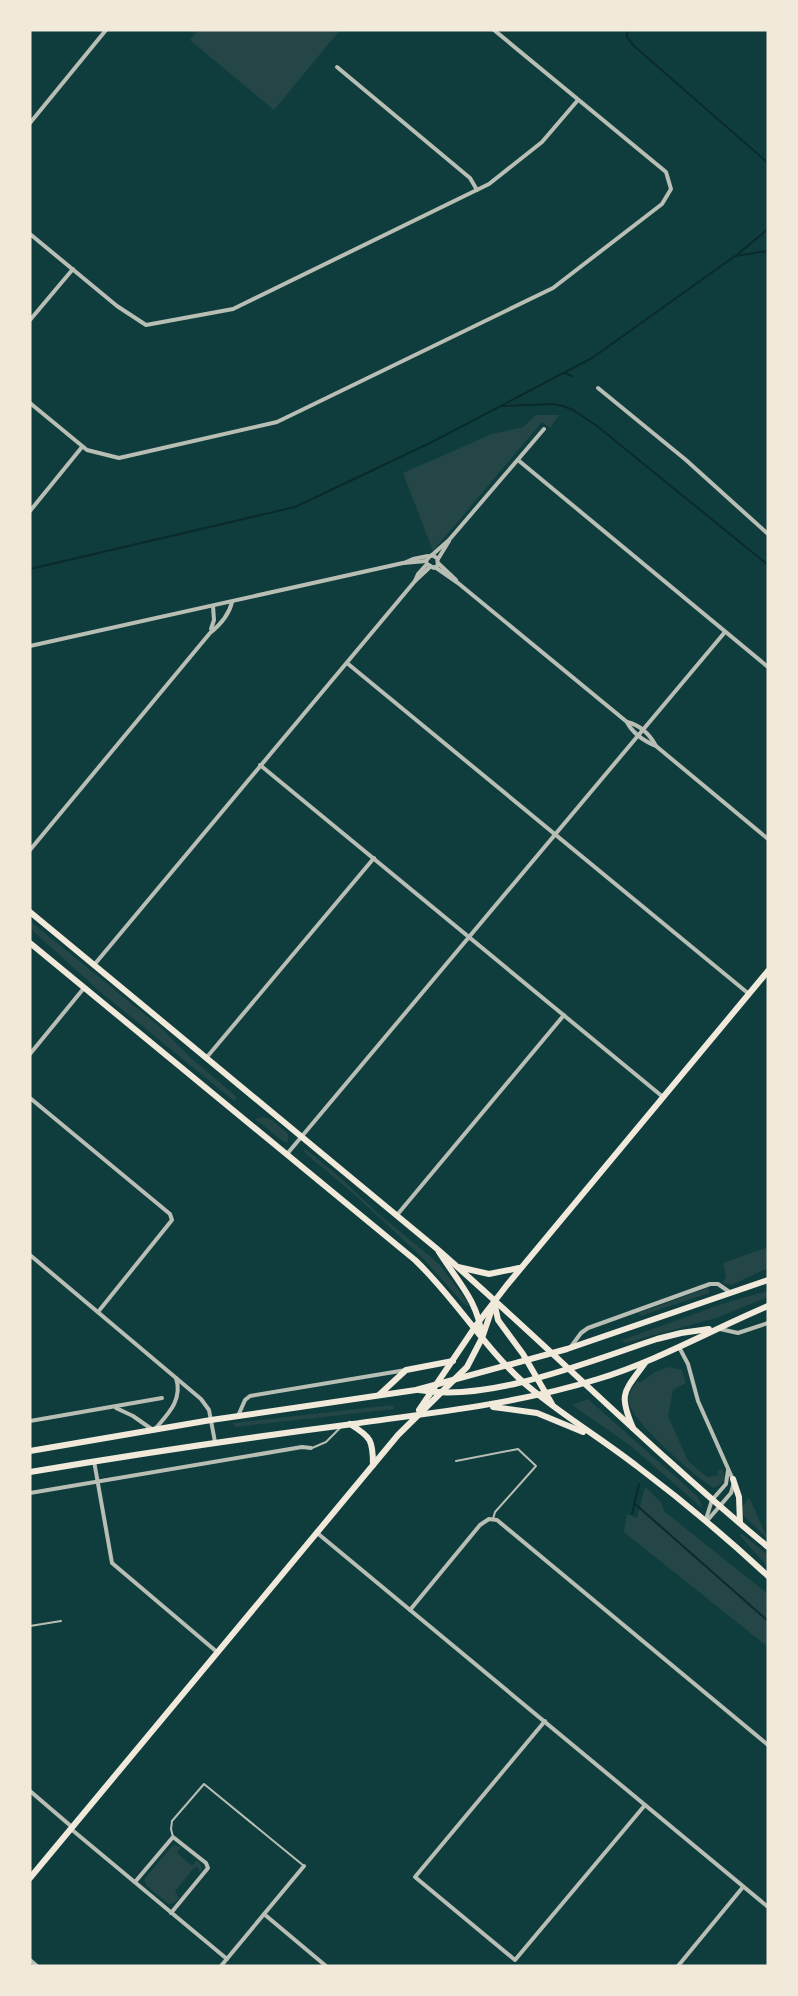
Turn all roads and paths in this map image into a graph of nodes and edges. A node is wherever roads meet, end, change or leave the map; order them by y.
1 (105, 30) edge
2 (494, 30) edge
3 (337, 67) dead end
4 (578, 100) junction
5 (30, 123) edge
6 (477, 190) junction
7 (30, 234) edge
8 (73, 269) junction
9 (30, 320) edge
10 (598, 388) dead end
11 (30, 403) edge
12 (544, 429) dead end
13 (82, 447) junction
14 (518, 460) junction
15 (30, 511) edge
16 (768, 534) edge
17 (449, 540) junction
18 (431, 556) junction
19 (403, 563) junction
20 (432, 564) junction
21 (232, 602) junction
22 (213, 606) junction
23 (725, 632) junction
24 (210, 633) junction
25 (30, 646) edge
26 (347, 663) junction
27 (768, 667) edge
28 (627, 722) junction
29 (642, 730) junction
30 (638, 735) junction
31 (656, 746) junction
32 (260, 765) junction
33 (555, 835) junction
34 (768, 839) edge
35 (30, 850) edge
36 (374, 858) junction
37 (30, 912) edge
38 (469, 936) junction
39 (30, 943) edge
40 (94, 965) junction
41 (768, 971) edge
42 (85, 987) junction
43 (749, 994) junction
44 (564, 1015) junction
45 (30, 1054) edge
46 (206, 1058) junction
47 (663, 1097) junction
48 (30, 1098) edge
49 (302, 1137) junction
50 (287, 1154) junction
51 (396, 1215) junction
52 (436, 1248) junction
53 (30, 1255) edge
54 (458, 1267) junction
55 (521, 1268) junction
56 (768, 1280) edge
57 (730, 1293) junction
58 (495, 1300) junction
59 (768, 1306) edge
60 (98, 1312) junction
61 (480, 1320) junction
62 (768, 1323) edge
63 (474, 1328) junction
64 (716, 1328) junction
65 (482, 1338) junction
66 (680, 1347) junction
67 (570, 1348) junction
68 (551, 1353) junction
69 (526, 1360) junction
70 (453, 1361) junction
71 (646, 1362) junction
72 (507, 1366) junction
73 (567, 1368) junction
74 (408, 1369) junction
75 (176, 1377) junction
76 (537, 1378) junction
77 (456, 1379) junction
78 (524, 1382) junction
79 (583, 1383) junction
80 (435, 1385) junction
81 (416, 1390) junction
82 (430, 1392) junction
83 (441, 1393) junction
84 (542, 1393) junction
85 (379, 1395) junction
86 (162, 1398) dead end
87 (485, 1406) junction
88 (112, 1407) junction
89 (238, 1416) junction
90 (416, 1416) junction
91 (211, 1420) junction
92 (30, 1421) edge
93 (347, 1425) junction
94 (154, 1430) junction
95 (634, 1431) junction
96 (595, 1437) junction
97 (215, 1442) junction
98 (311, 1448) joint
99 (30, 1451) edge
100 (94, 1461) junction
101 (456, 1461) dead end
102 (373, 1465) junction
103 (727, 1467) junction
104 (30, 1472) edge
105 (733, 1479) junction
106 (97, 1482) junction
107 (30, 1493) edge
108 (712, 1500) junction
109 (719, 1506) junction
110 (493, 1519) junction
111 (705, 1522) junction
112 (740, 1523) junction
113 (316, 1532) junction
114 (768, 1547) edge
115 (768, 1576) edge
116 (410, 1610) junction
117 (61, 1621) dead end
118 (30, 1626) edge
119 (217, 1652) junction
120 (545, 1721) junction
121 (768, 1745) edge
122 (30, 1791) edge
123 (645, 1805) junction
124 (72, 1828) junction
125 (173, 1838) junction
126 (304, 1866) joint
127 (30, 1878) edge
128 (135, 1882) junction
129 (743, 1887) junction
130 (768, 1907) edge
131 (171, 1913) junction
132 (264, 1914) junction
133 (227, 1959) junction
134 (30, 1960) edge
135 (37, 1966) edge
136 (221, 1966) edge
137 (326, 1966) edge
138 (678, 1966) edge

1 - 5 street
2 - 4 street
3 - 6 street
4 - 6 street
4 - 13 street
6 - 8 street
7 - 8 street
8 - 9 street
10 - 16 street
11 - 13 street
12 - 14 street
13 - 15 street
14 - 17 street
14 - 23 street
17 - 18 street
17 - 20 street
18 - 19 street
18 - 20 street
18 - 20 street
19 - 20 street
19 - 21 street
20 - 26 street
20 - 28 street
21 - 22 street
21 - 24 street
22 - 24 street
22 - 25 street
23 - 27 street
23 - 29 street
24 - 35 street
26 - 32 street
26 - 33 street
28 - 29 street
28 - 30 street
29 - 30 street
29 - 31 street
30 - 31 street
30 - 33 street
31 - 34 street
32 - 36 street
32 - 40 street
33 - 38 street
33 - 43 street
36 - 38 street
36 - 46 street
37 - 40 main road
38 - 44 street
38 - 49 street
39 - 42 main road
40 - 46 main road
41 - 43 main road
42 - 45 street
42 - 50 main road
43 - 47 main road
44 - 47 street
44 - 51 street
46 - 49 main road
47 - 55 main road
48 - 60 street
49 - 50 street
49 - 51 main road
50 - 63 main road
51 - 52 main road
52 - 54 main road
52 - 61 main road
53 - 60 street
54 - 55 main road
54 - 58 main road
55 - 58 main road
56 - 57 main road
57 - 67 main road
57 - 67 street
58 - 61 main road
58 - 65 main road
58 - 68 main road
58 - 69 main road
59 - 64 main road
60 - 75 street
61 - 63 main road
61 - 65 main road
62 - 64 street
63 - 65 main road
63 - 70 main road
64 - 66 main road
64 - 73 main road
65 - 72 main road
65 - 77 main road
66 - 71 main road
66 - 103 street
67 - 68 main road
68 - 69 main road
68 - 73 main road
69 - 72 main road
69 - 76 main road
70 - 74 main road
70 - 80 main road
71 - 79 main road
71 - 95 main road
72 - 77 main road
72 - 78 main road
73 - 76 main road
73 - 79 main road
74 - 85 main road
74 - 89 street
75 - 91 street
75 - 94 street
76 - 78 main road
76 - 84 main road
77 - 80 main road
77 - 83 main road
78 - 83 main road
78 - 84 main road
79 - 84 main road
79 - 95 main road
80 - 81 main road
80 - 82 main road
81 - 82 main road
81 - 85 main road
82 - 83 main road
82 - 90 main road
83 - 90 main road
84 - 87 main road
84 - 96 main road
85 - 89 main road
86 - 88 street
87 - 90 main road
87 - 96 main road
88 - 92 street
88 - 94 street
89 - 91 main road
90 - 93 main road
90 - 102 main road
91 - 94 main road
91 - 97 street
93 - 97 main road
93 - 98 lane
93 - 102 main road
94 - 99 main road
95 - 108 main road
96 - 111 main road
97 - 100 main road
98 - 106 street
100 - 104 main road
100 - 106 street
101 - 110 lane
102 - 113 main road
103 - 105 street
103 - 108 street
105 - 109 street
105 - 112 main road
106 - 107 street
106 - 119 street
108 - 109 main road
108 - 111 street
109 - 111 street
109 - 112 main road
110 - 116 street
110 - 121 street
111 - 115 main road
112 - 114 main road
113 - 116 street
113 - 119 main road
116 - 120 street
117 - 118 lane
119 - 124 main road
120 - 123 street
120 - 123 street
122 - 124 street
123 - 129 street
124 - 127 main road
124 - 128 street
125 - 126 lane
125 - 128 street
125 - 131 street
126 - 132 street
128 - 131 street
129 - 130 street
129 - 138 street
131 - 133 street
132 - 133 street
132 - 137 street
133 - 136 street
134 - 135 street

